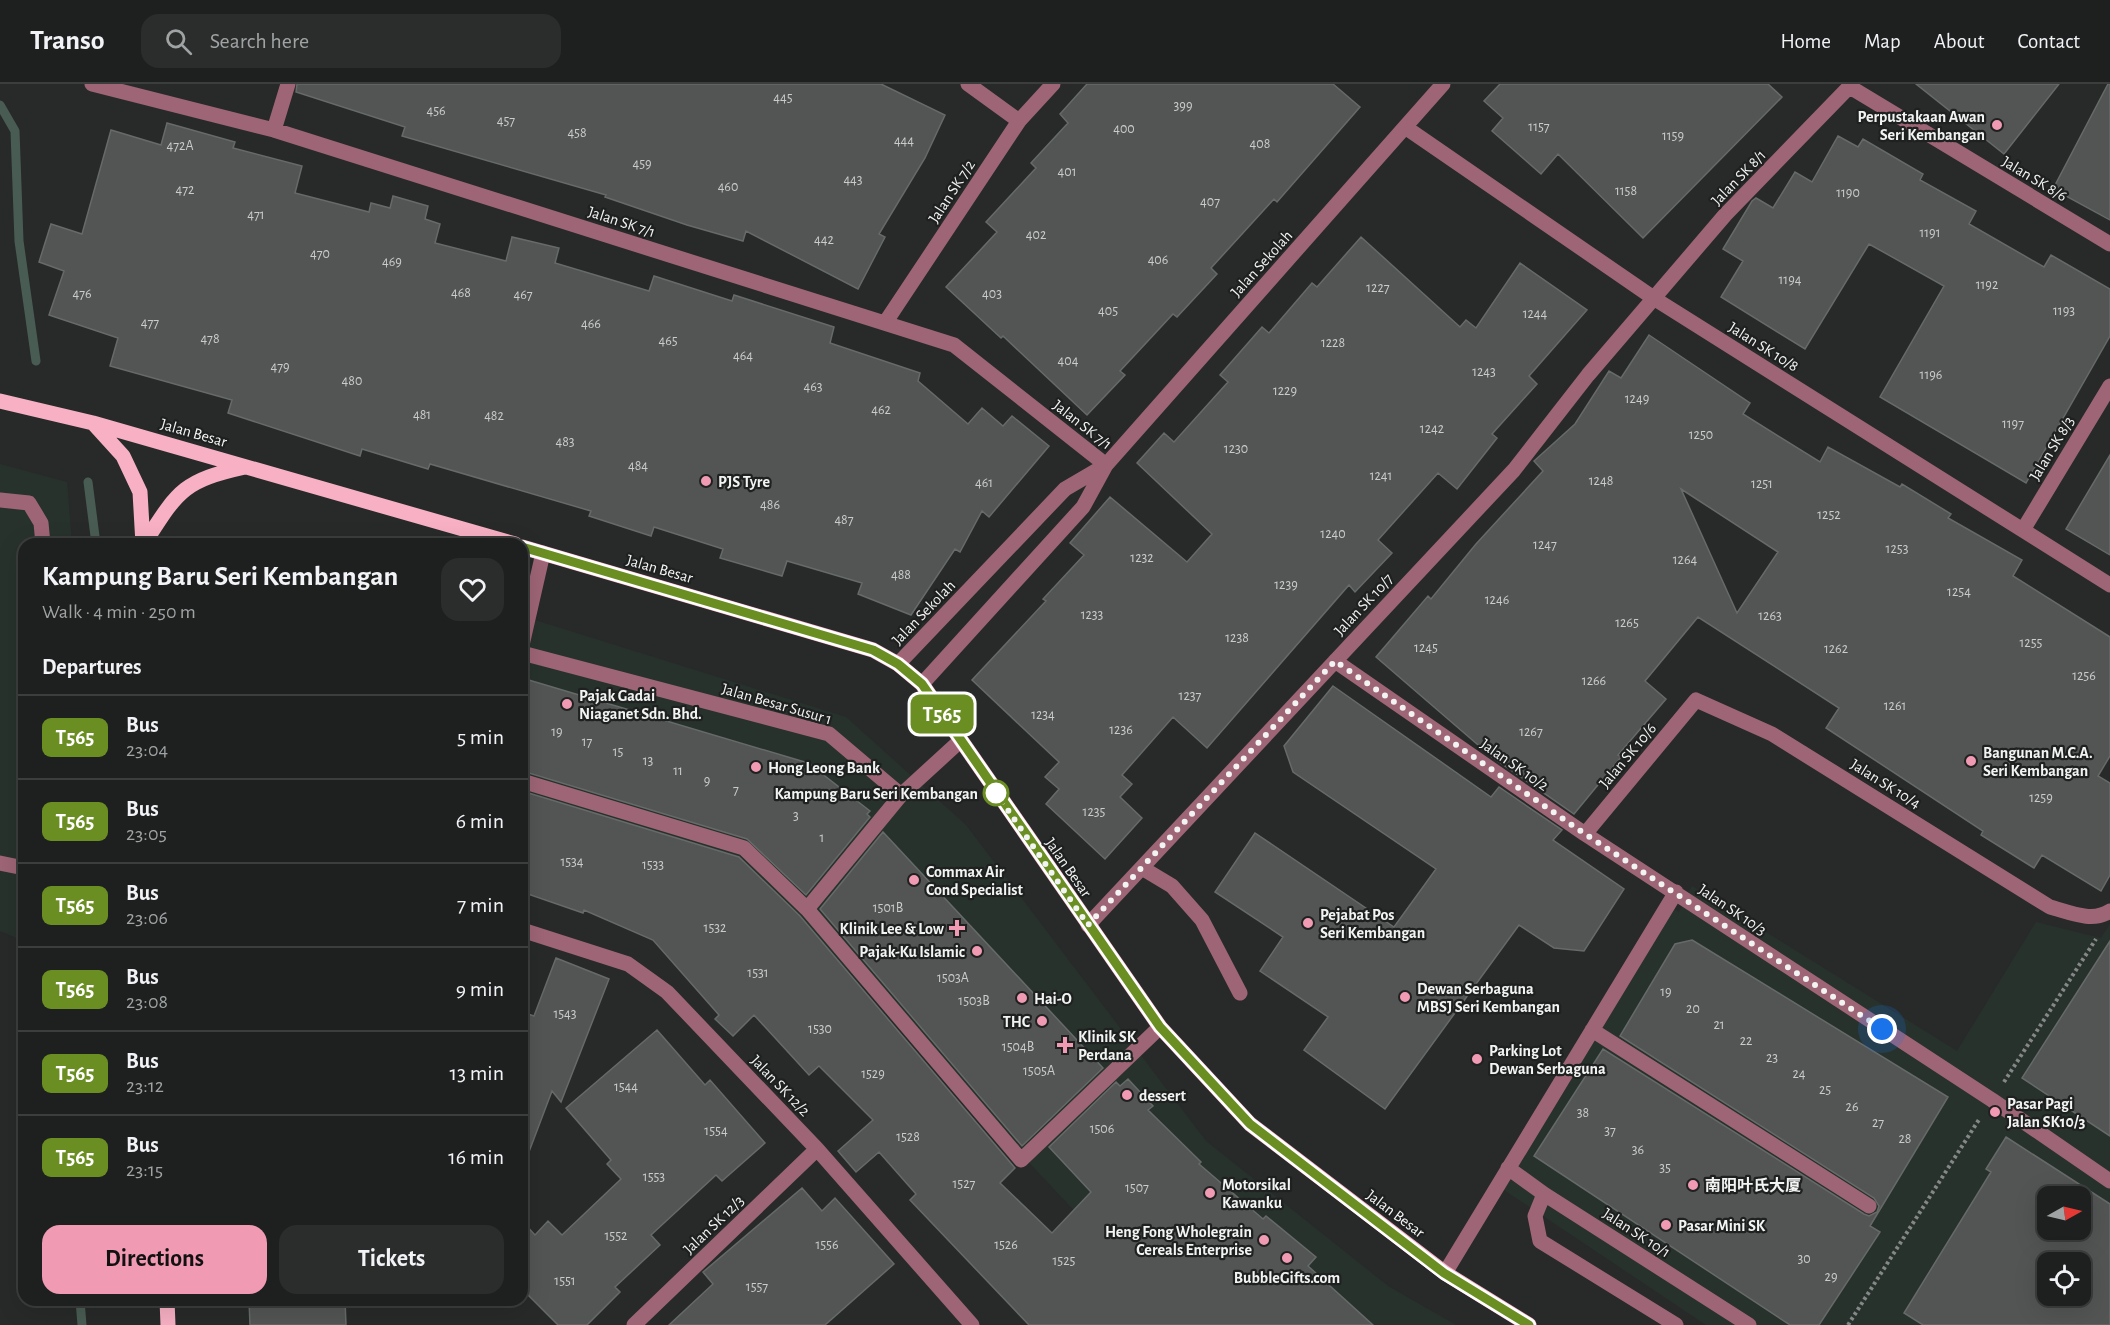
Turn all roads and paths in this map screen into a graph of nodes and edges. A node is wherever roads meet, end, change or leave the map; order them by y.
1 (92, 84) edge
2 (288, 84) edge
3 (968, 84) edge
4 (1053, 84) edge
5 (1443, 84) edge
6 (1851, 86) edge
7 (1019, 121) junction
8 (1405, 127) junction
9 (274, 130) junction
10 (2110, 244) edge
11 (1655, 299) junction
12 (885, 323) junction
13 (2110, 386) edge
14 (0, 401) edge
15 (93, 423) junction
16 (1106, 465) junction
17 (248, 466) junction
18 (0, 500) edge
19 (2023, 530) junction
20 (42, 538) edge
21 (144, 538) edge
22 (148, 538) edge
23 (494, 538) edge
24 (528, 549) edge
25 (543, 553) junction
26 (2110, 585) edge
27 (528, 619) edge
28 (528, 655) edge
29 (1335, 661) junction
30 (898, 664) junction
31 (922, 684) junction
32 (1696, 700) joint
33 (960, 741) junction
34 (528, 783) edge
35 (901, 795) junction
36 (1585, 834) junction
37 (0, 863) edge
38 (18, 867) edge
39 (1142, 868) junction
40 (1676, 892) junction
41 (807, 909) junction
42 (2110, 911) edge
43 (1088, 925) junction
44 (528, 932) edge
45 (1240, 993) dead end
46 (1160, 1027) junction
47 (1592, 1030) junction
48 (817, 1149) junction
49 (1508, 1168) junction
50 (2110, 1181) edge
51 (1544, 1194) junction
52 (1869, 1206) dead end
53 (1444, 1273) junction
54 (167, 1306) edge
55 (168, 1325) edge
56 (634, 1325) edge
57 (972, 1325) edge
58 (1529, 1325) edge
59 (1676, 1325) edge
60 (1749, 1325) edge

1 - 9 street, Jalan SK 7/1
2 - 9 street
3 - 7 street
4 - 7 street, Jalan SK 7/2
5 - 8 street, Jalan Sekolah
6 - 10 street, Jalan SK 8/6
6 - 11 street, Jalan SK 8/1
7 - 12 street, Jalan SK 7/2
8 - 11 street, Jalan SK 10/8
8 - 16 street, Jalan Sekolah
9 - 12 street, Jalan SK 7/1
11 - 19 street, Jalan SK 10/8
11 - 29 street, Jalan SK 10/7
12 - 16 street, Jalan SK 7/1
13 - 19 street, Jalan SK 8/3
14 - 15 main road, Jalan Besar
15 - 17 main road, Jalan Besar
15 - 21 main road
16 - 30 street, Jalan Sekolah
16 - 31 street, Jalan Sekolah
17 - 22 main road
17 - 23 main road, Jalan Besar
18 - 20 street
19 - 26 street, Jalan SK 10/8
24 - 25 main road, Jalan Besar
25 - 27 street
25 - 30 main road, Jalan Besar
28 - 35 street, Jalan Besar Susur 1
29 - 36 street, Jalan SK 10/2
29 - 39 street, Jalan SK 10/7
30 - 31 main road, Jalan Besar
31 - 33 main road, Jalan Besar
32 - 36 street, Jalan SK 10/6
32 - 42 street, Jalan SK 10/4
33 - 35 street
33 - 43 main road, Jalan Besar
34 - 41 street
35 - 41 street
36 - 40 street, Jalan SK 10/2
37 - 38 street
39 - 43 street, Jalan SK 10/7
39 - 45 street
40 - 47 street, Jalan SK 10/3
40 - 50 street, Jalan SK 10/3
41 - 46 street
43 - 46 main road, Jalan Besar
44 - 48 street, Jalan SK 12/2
46 - 53 main road, Jalan Besar
47 - 49 street, Jalan SK 10/3
47 - 52 street
48 - 56 street, Jalan SK 12/3
48 - 57 street, Jalan SK 12/2
49 - 51 street, Jalan SK 10/1
49 - 53 street, Jalan SK 10/3
51 - 59 street
51 - 60 street, Jalan SK 10/1
53 - 58 main road, Jalan Besar
54 - 55 main road

